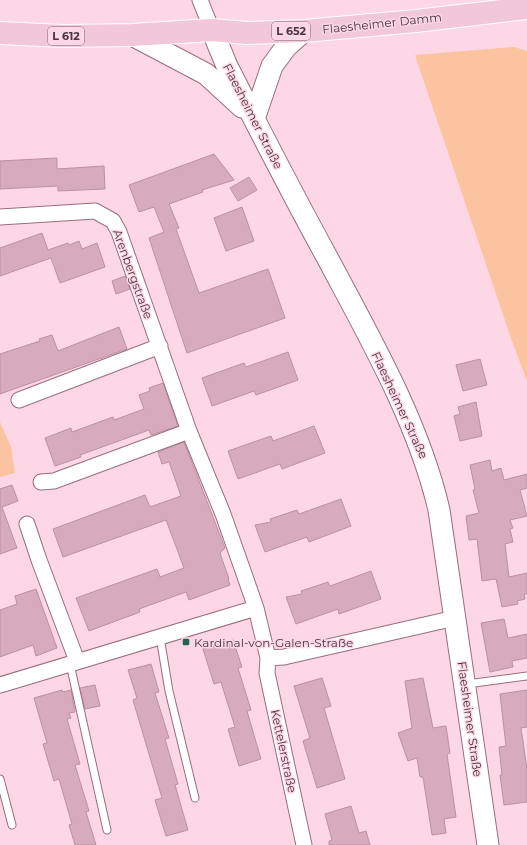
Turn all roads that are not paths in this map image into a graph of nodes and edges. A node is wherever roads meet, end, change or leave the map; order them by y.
1 (200, 0) edge
2 (527, 8) edge
3 (212, 30) junction
4 (304, 31) junction
5 (0, 33) edge
6 (132, 35) junction
7 (254, 118) junction
8 (0, 217) edge
9 (160, 346) junction
10 (19, 400) dead end
11 (189, 431) junction
12 (41, 482) dead end
13 (28, 524) dead end
14 (256, 608) junction
15 (455, 618) junction
16 (160, 636) junction
17 (268, 658) junction
18 (73, 662) junction
19 (527, 676) edge
20 (0, 685) edge
21 (465, 685) junction
22 (0, 779) edge
23 (195, 798) dead end
24 (12, 825) dead end
25 (107, 830) dead end
26 (304, 845) edge
27 (488, 845) edge

1 - 3 street, Flaesheimer Straße
2 - 4 main road, Flaesheimer Damm / L 652
3 - 4 main road, Flaesheimer Damm / L 652
3 - 6 main road, L 612
3 - 7 main road, Flaesheimer Straße
4 - 7 main road
5 - 6 main road, L 612
6 - 7 main road
7 - 15 main road, Flaesheimer Straße
8 - 9 street, Arenbergstraße
9 - 10 street
9 - 11 street, Arenbergstraße
11 - 12 street
11 - 14 street, Arenbergstraße
13 - 18 street
14 - 16 street
14 - 17 street
15 - 17 street
15 - 21 main road, Flaesheimer Straße
16 - 18 street
16 - 23 lane
17 - 26 street, Kettelerstraße
18 - 20 street
18 - 25 lane
19 - 21 lane
21 - 27 main road, Flaesheimer Straße
22 - 24 lane

